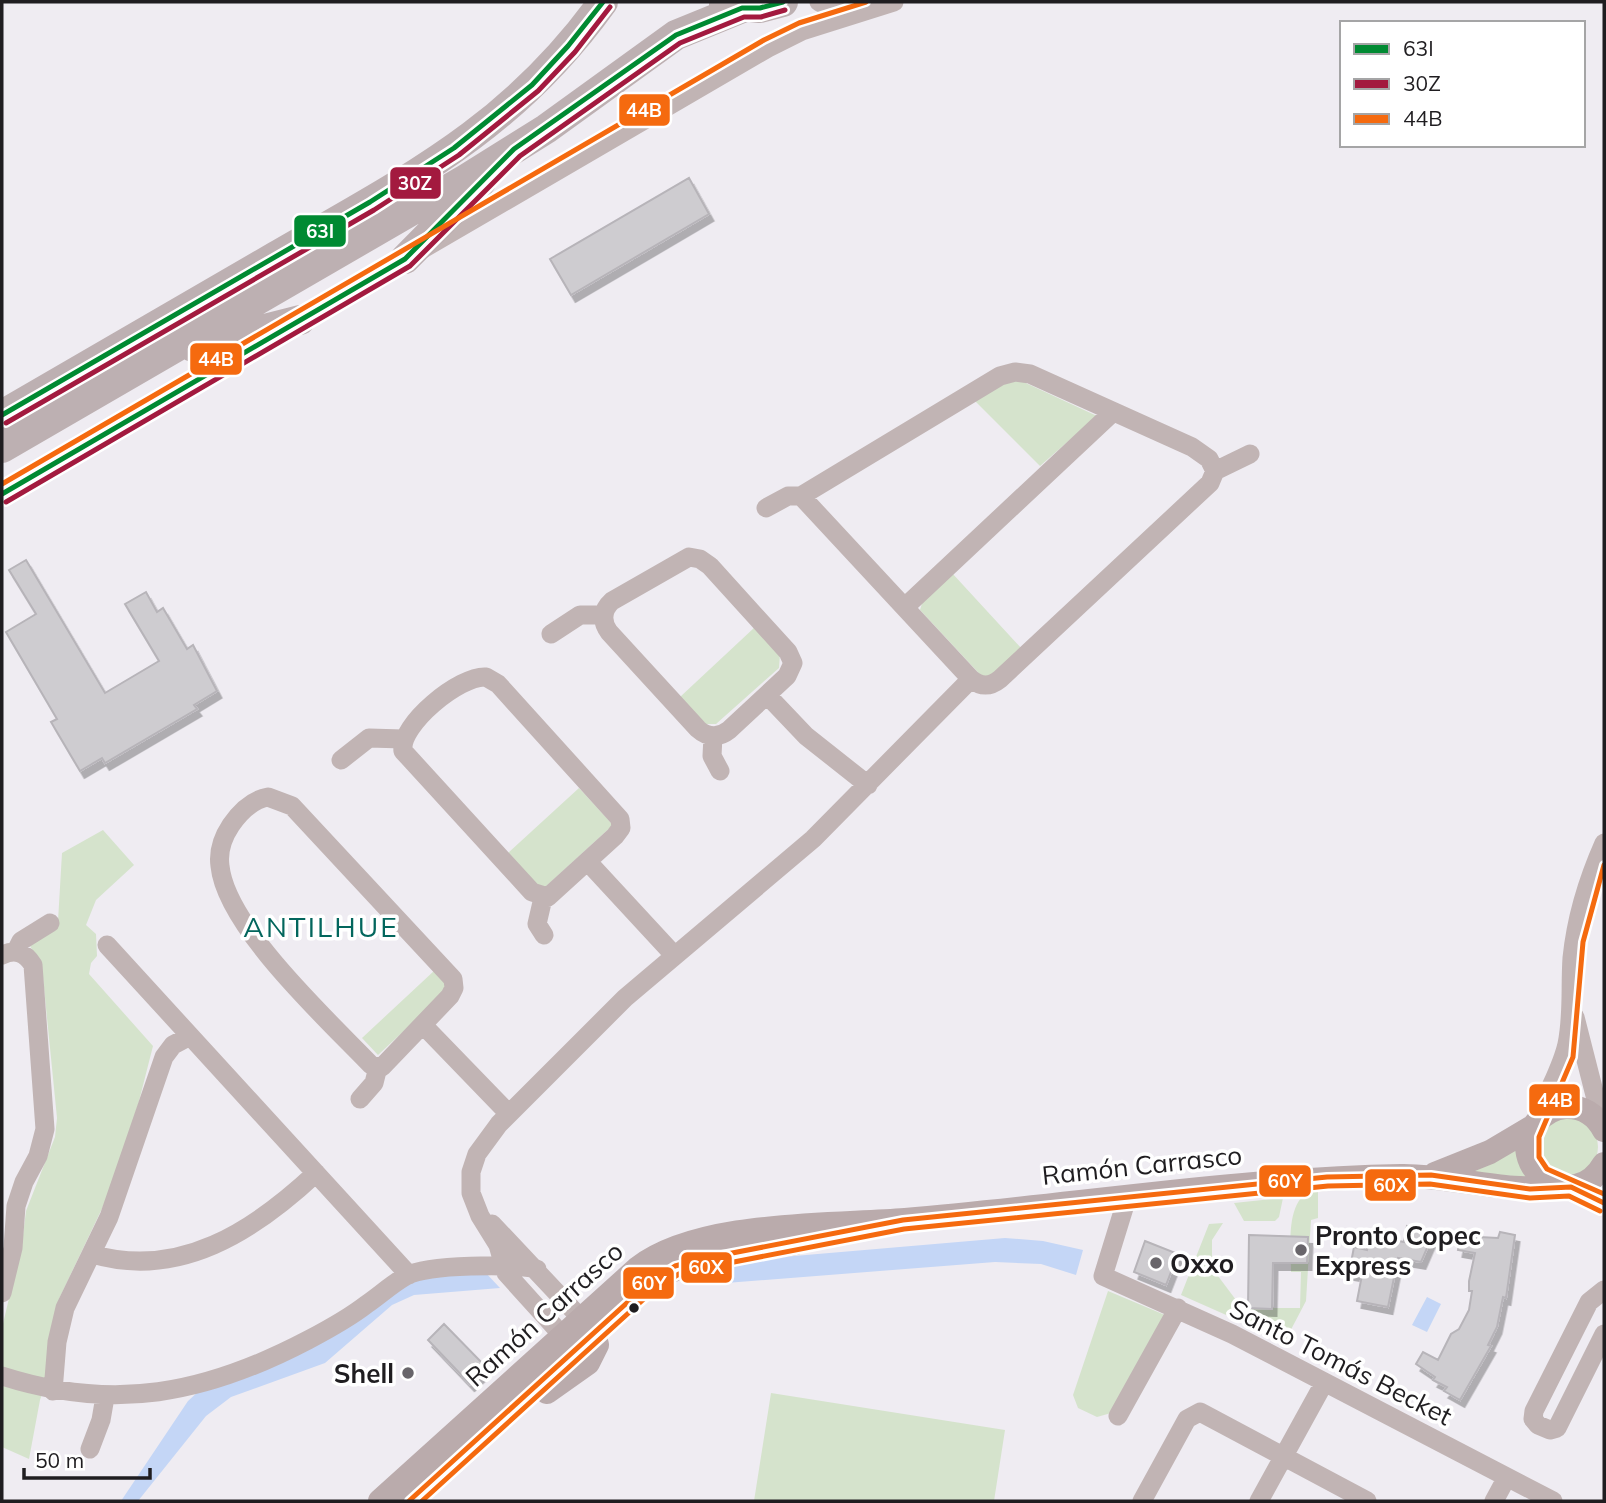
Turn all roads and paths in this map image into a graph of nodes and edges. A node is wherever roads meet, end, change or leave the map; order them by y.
1 (603, 2) edge
2 (783, 2) edge
3 (819, 2) edge
4 (894, 2) edge
5 (729, 5) edge
6 (846, 15) junction
7 (514, 149) junction
8 (405, 259) junction
9 (300, 320) junction
10 (159, 356) junction
11 (1113, 412) junction
12 (2, 415) edge
13 (2, 448) edge
14 (1250, 454) dead end
15 (1216, 471) junction
16 (2, 494) edge
17 (801, 496) junction
18 (766, 508) dead end
19 (905, 607) junction
20 (603, 615) junction
21 (551, 634) dead end
22 (971, 679) junction
23 (767, 695) junction
24 (713, 736) junction
25 (403, 739) junction
26 (341, 760) dead end
27 (720, 771) dead end
28 (867, 785) junction
29 (1604, 843) edge
30 (588, 862) junction
31 (543, 898) junction
32 (50, 923) dead end
33 (544, 935) dead end
34 (107, 945) dead end
35 (9, 953) edge
36 (674, 954) junction
37 (1573, 1006) junction
38 (423, 1025) junction
39 (190, 1035) junction
40 (1595, 1056) edge
41 (378, 1067) junction
42 (1557, 1076) junction
43 (360, 1099) dead end
44 (509, 1114) junction
45 (1536, 1123) junction
46 (1604, 1129) edge
47 (1604, 1164) edge
48 (316, 1173) junction
49 (1431, 1175) junction
50 (1565, 1187) junction
51 (1128, 1195) junction
52 (1604, 1203) edge
53 (496, 1233) junction
54 (7, 1246) edge
55 (520, 1250) junction
56 (92, 1254) junction
57 (503, 1266) junction
58 (537, 1269) junction
59 (409, 1275) junction
60 (1604, 1290) edge
61 (2, 1293) edge
62 (1178, 1308) junction
63 (588, 1326) junction
64 (1604, 1334) edge
65 (569, 1343) junction
66 (2, 1376) edge
67 (1324, 1383) junction
68 (53, 1391) junction
69 (105, 1397) junction
70 (507, 1412) junction
71 (1118, 1416) dead end
72 (90, 1449) dead end
73 (1284, 1456) junction
74 (1507, 1477) junction
75 (380, 1501) edge
76 (409, 1501) edge
77 (1142, 1501) edge
78 (1259, 1501) edge
79 (1367, 1501) edge
80 (1494, 1501) edge
81 (1553, 1501) edge

1 - 12 highway
2 - 5 highway
3 - 6 street
4 - 6 street
5 - 7 highway
6 - 8 street
7 - 8 highway
7 - 10 highway
8 - 9 street
9 - 10 highway
9 - 16 street
10 - 13 highway
11 - 15 street
11 - 17 street
11 - 19 street
14 - 15 street
15 - 22 street
17 - 18 street
17 - 19 street
19 - 22 street
20 - 21 street
20 - 23 street
20 - 24 street
22 - 28 street
23 - 24 street
23 - 28 street
24 - 27 street
25 - 26 street
25 - 30 street
25 - 31 street
28 - 36 street
29 - 37 street
30 - 31 street
30 - 36 street
31 - 33 street
32 - 35 street
34 - 39 street
35 - 54 street
36 - 44 street
37 - 40 street
37 - 42 street
38 - 41 street
38 - 41 street
38 - 44 street
39 - 48 street
39 - 56 street
40 - 42 street
40 - 46 street
41 - 43 street
42 - 45 street
44 - 53 street
45 - 46 main road, Ramón Carrasco
45 - 49 main road, Ramón Carrasco
45 - 50 main road
47 - 50 main road
48 - 56 street
48 - 59 street
49 - 50 main road, Ramón Carrasco
49 - 51 main road, Ramón Carrasco
50 - 52 main road
51 - 62 street, Santo Tomás Becket
51 - 63 main road, Ramón Carrasco
53 - 55 street
53 - 57 street
54 - 61 street
55 - 57 street
55 - 58 street
56 - 68 street
57 - 58 street
57 - 59 street
57 - 65 street
58 - 63 street
59 - 69 street
60 - 64 street
62 - 67 street, Santo Tomás Becket
62 - 71 street
63 - 65 main road, Ramón Carrasco
63 - 70 main road
65 - 70 main road, Ramón Carrasco
65 - 75 main road, Ramón Carrasco
66 - 68 street
67 - 73 street
67 - 74 street, Santo Tomás Becket
68 - 69 street
69 - 72 street
70 - 76 main road, Ramón Carrasco
73 - 77 street
73 - 78 street
73 - 79 street
74 - 80 street
74 - 81 street, Santo Tomás Becket

